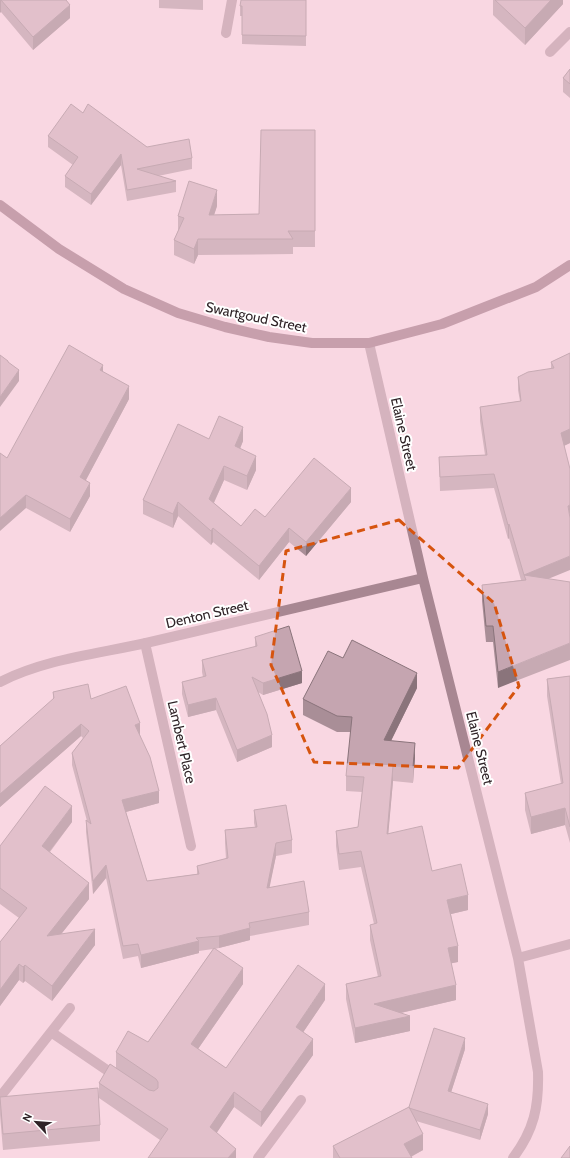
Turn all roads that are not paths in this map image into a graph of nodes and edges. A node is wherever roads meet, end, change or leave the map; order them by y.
1 (232, 0) edge
2 (570, 32) edge
3 (226, 33) dead end
4 (550, 52) dead end
5 (0, 205) edge
6 (570, 265) edge
7 (369, 343) junction
8 (423, 578) junction
9 (145, 643) junction
10 (0, 682) edge
11 (191, 846) dead end
12 (570, 944) edge
13 (518, 958) junction
14 (70, 1008) dead end
15 (51, 1032) junction
16 (127, 1083) edge
17 (0, 1098) edge
18 (301, 1100) dead end
19 (258, 1158) edge
20 (513, 1158) edge

1 - 3 street
2 - 4 street
5 - 7 street, Swartgoud Street
6 - 7 street, Swartgoud Street
7 - 8 street, Elaine Street
8 - 9 street, Denton Street
8 - 13 street, Elaine Street
9 - 10 street, Denton Street
9 - 11 street, Lambert Place
12 - 13 street
13 - 20 street, Elaine Street
14 - 15 street
15 - 16 street
15 - 17 street
18 - 19 street

